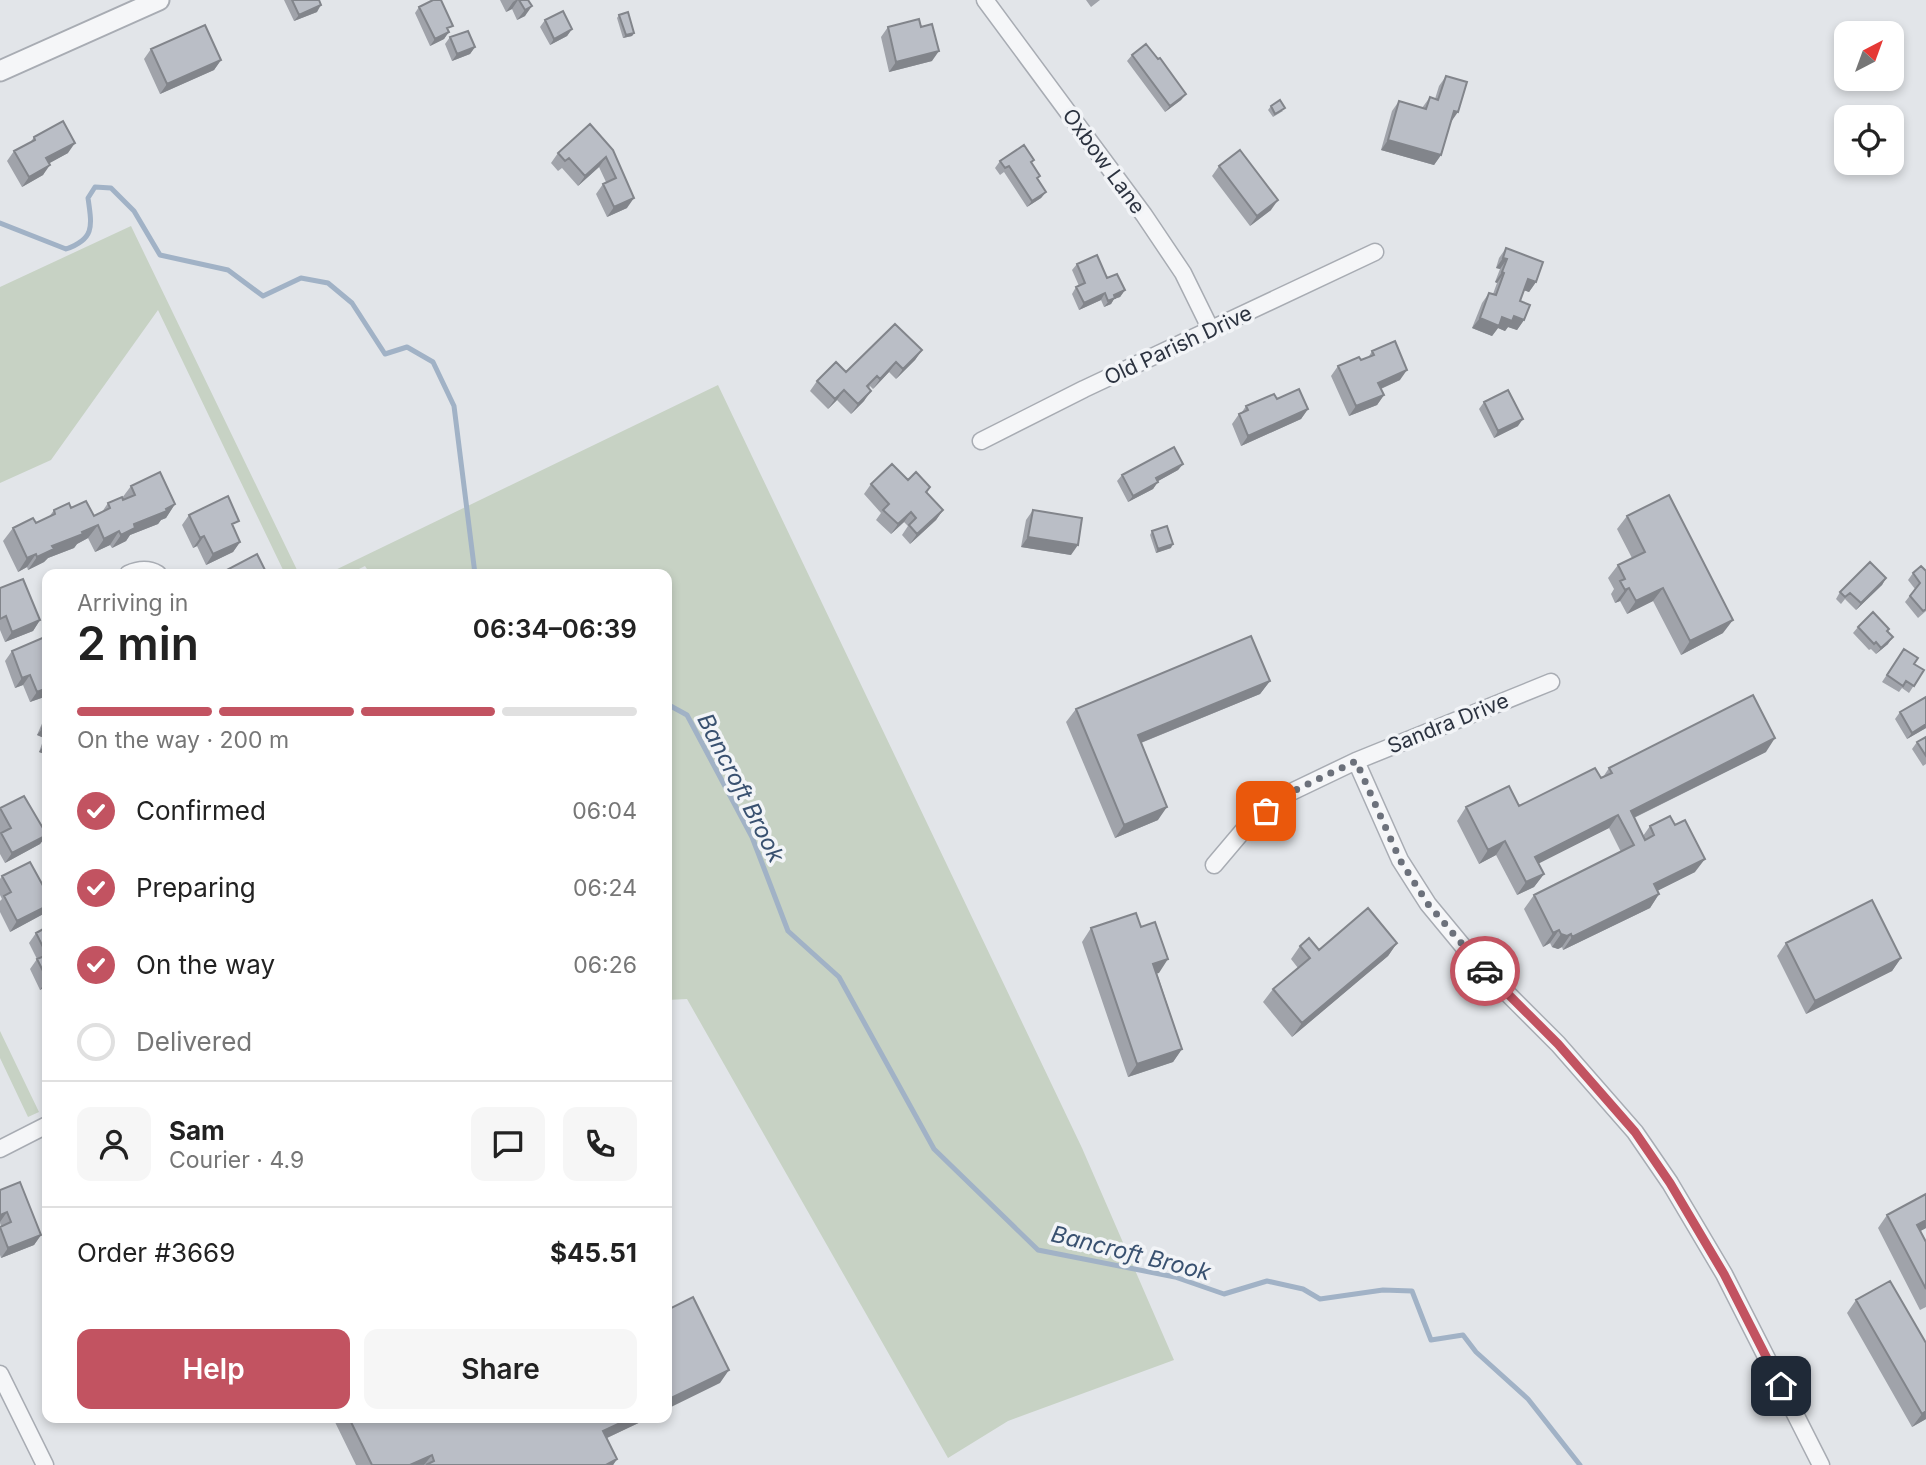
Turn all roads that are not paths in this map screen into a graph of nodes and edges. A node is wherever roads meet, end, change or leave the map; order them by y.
1 (159, 0) edge
2 (985, 0) edge
3 (0, 71) edge
4 (1375, 252) dead end
5 (1211, 330) junction
6 (981, 441) dead end
7 (1551, 681) dead end
8 (1356, 761) junction
9 (1214, 865) dead end
10 (42, 1128) edge
11 (0, 1149) edge
12 (0, 1374) edge
13 (45, 1465) edge
14 (1821, 1465) edge

1 - 3 street
2 - 5 street, Oxbow Lane
4 - 5 street, Old Parish Drive
5 - 6 street, Old Parish Drive
7 - 8 street, Sandra Drive
8 - 9 street, Sandra Drive
8 - 14 street
10 - 11 street
12 - 13 street

